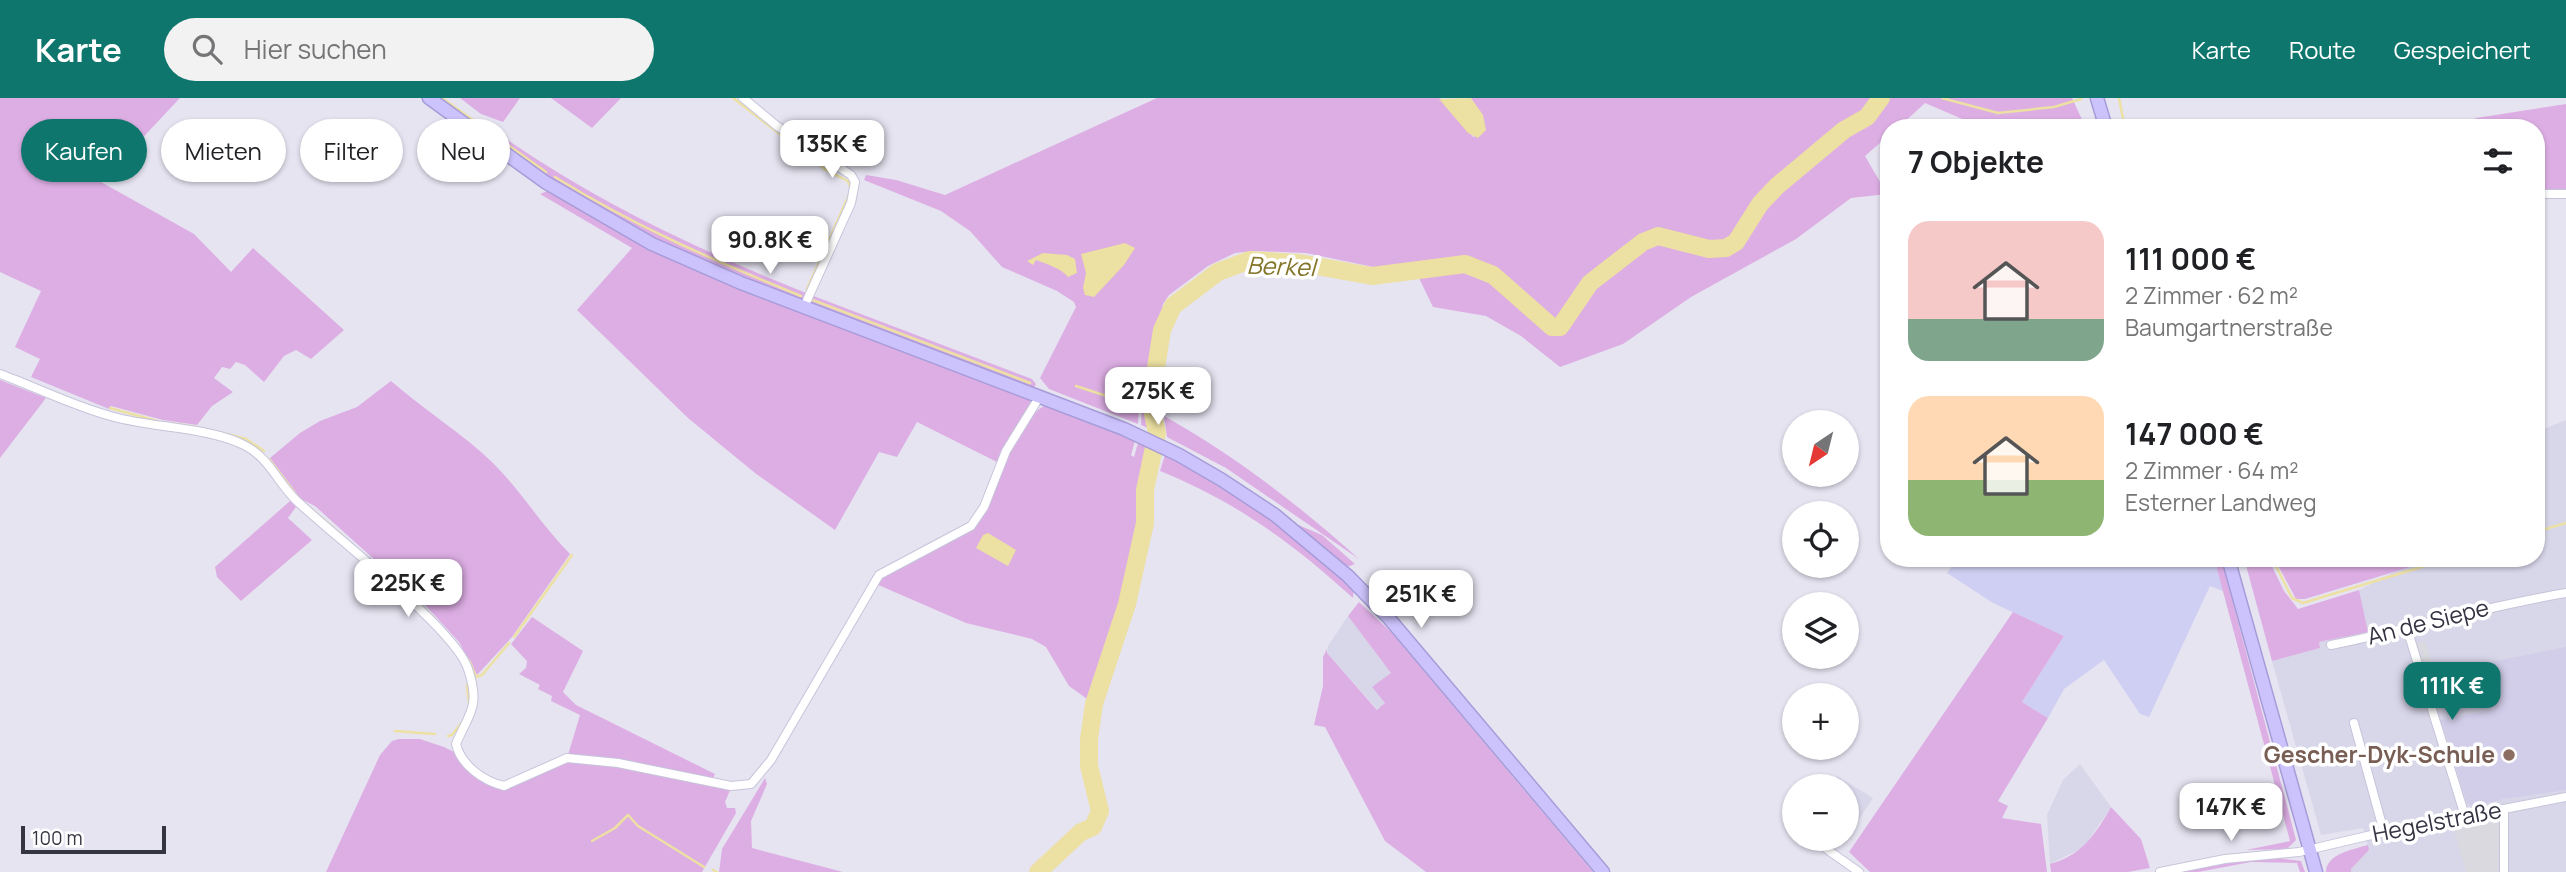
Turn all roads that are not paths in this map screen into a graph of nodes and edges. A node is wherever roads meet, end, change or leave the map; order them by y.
1 (429, 98) edge
2 (743, 98) edge
3 (2097, 98) edge
4 (2103, 119) edge
5 (2545, 194) edge
6 (2566, 194) edge
7 (804, 307) junction
8 (0, 374) edge
9 (1041, 396) junction
10 (2230, 567) edge
11 (2566, 593) edge
12 (2411, 629) junction
13 (2331, 645) dead end
14 (2354, 723) dead end
15 (2566, 797) edge
16 (2504, 809) junction
17 (2465, 816) junction
18 (2384, 832) junction
19 (2309, 850) junction
20 (1829, 851) edge
21 (1604, 872) edge
22 (1859, 872) edge
23 (2160, 872) edge
24 (2316, 872) edge
25 (2504, 872) edge

1 - 7 street
2 - 7 street
3 - 4 street
5 - 6 street
7 - 9 street
8 - 9 street
9 - 21 street
10 - 19 street
11 - 12 street, An de Siepe
12 - 13 street, An de Siepe
12 - 17 street
14 - 18 street
15 - 16 street, Hegelstraße
16 - 17 street, Hegelstraße
16 - 25 street
17 - 18 street, Hegelstraße
18 - 19 street, Hegelstraße
19 - 23 street, Hegelstraße
19 - 24 street
20 - 22 street

